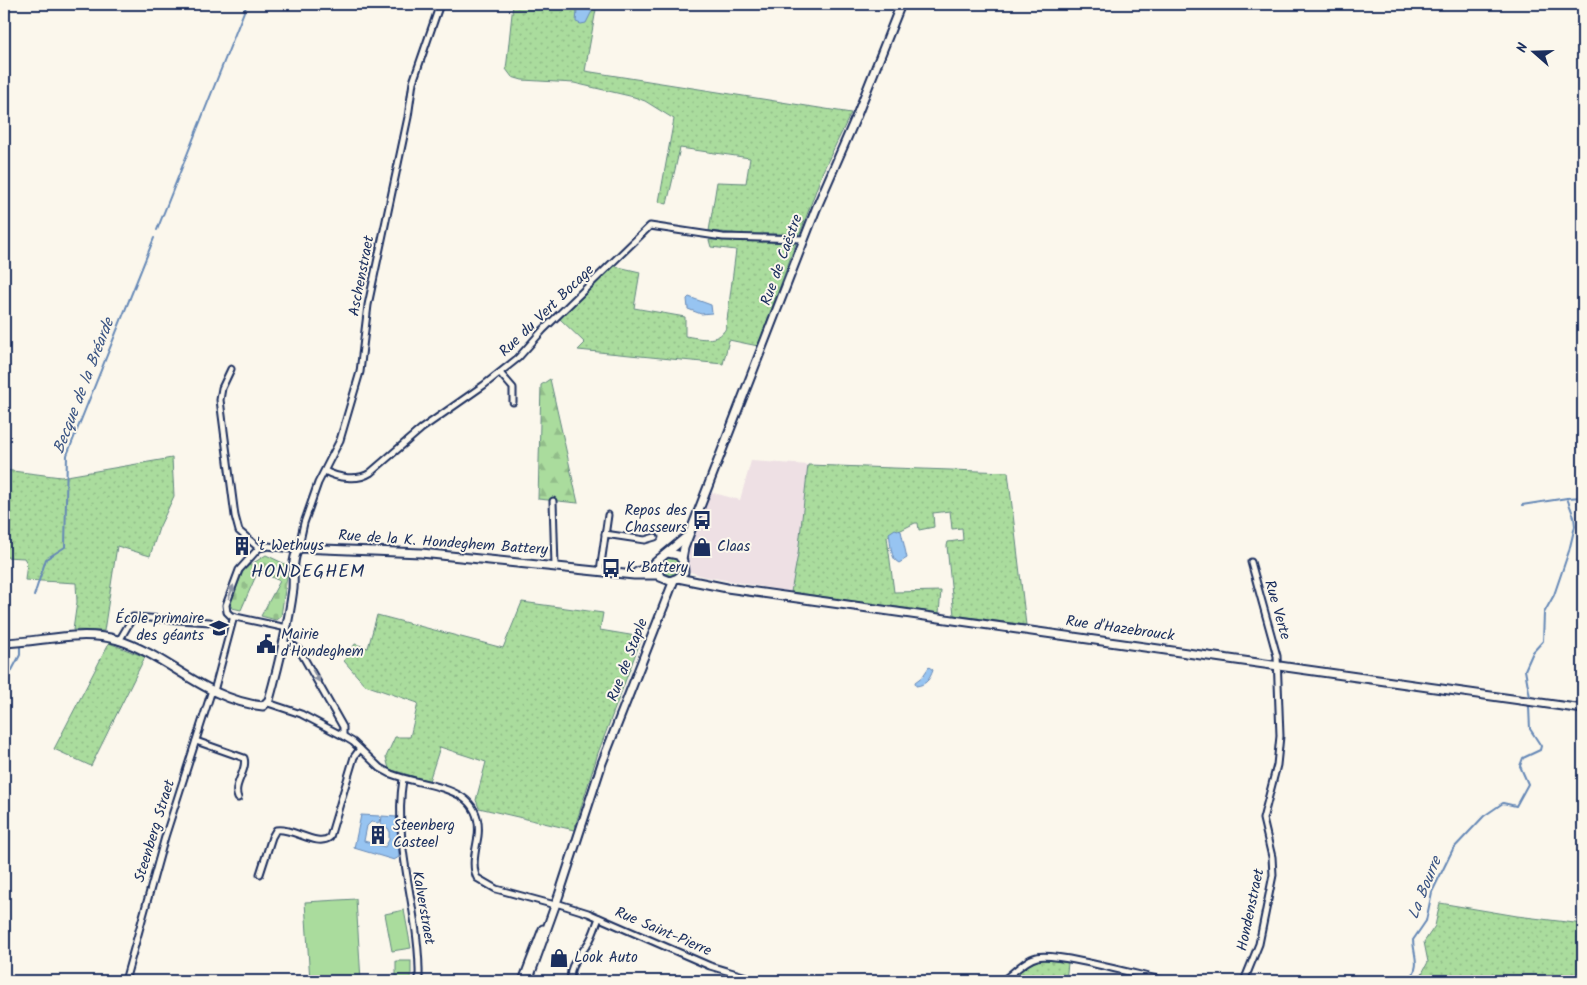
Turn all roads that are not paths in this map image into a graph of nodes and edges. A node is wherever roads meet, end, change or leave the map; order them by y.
1 (440, 4) edge
2 (901, 4) edge
3 (804, 239) junction
4 (230, 369) dead end
5 (500, 372) junction
6 (514, 402) dead end
7 (325, 471) junction
8 (553, 501) dead end
9 (608, 515) dead end
10 (693, 527) junction
11 (605, 534) junction
12 (655, 538) dead end
13 (259, 548) junction
14 (298, 550) junction
15 (668, 553) junction
16 (659, 559) junction
17 (682, 559) junction
18 (1251, 562) dead end
19 (555, 566) junction
20 (600, 571) junction
21 (684, 572) junction
22 (627, 574) junction
23 (660, 576) junction
24 (676, 579) junction
25 (707, 584) junction
26 (665, 603) junction
27 (234, 616) junction
28 (210, 622) dead end
29 (287, 628) junction
30 (119, 641) junction
31 (4, 643) edge
32 (283, 644) junction
33 (1278, 666) junction
34 (213, 691) junction
35 (268, 703) junction
36 (1583, 709) edge
37 (343, 736) junction
38 (196, 741) junction
39 (360, 748) junction
40 (403, 778) junction
41 (238, 798) dead end
42 (260, 874) dead end
43 (555, 906) junction
44 (599, 918) junction
45 (126, 981) edge
46 (419, 981) edge
47 (524, 981) edge
48 (528, 981) edge
49 (572, 981) edge
50 (760, 981) edge
51 (1002, 981) edge
52 (1166, 981) edge
53 (1244, 981) edge

1 - 7 street, Aschenstraet
2 - 3 street, Rue de Caëstre
3 - 5 street, Rue du Vert Bocage
3 - 10 street, Rue de Caëstre
4 - 13 street
5 - 6 street
5 - 7 street, Rue du Vert Bocage
7 - 14 street, Aschenstraet
8 - 19 street, Rue de la K. Hondeghem Battery
9 - 11 street
10 - 15 street, Rue de Caëstre
10 - 17 street, Rue de Caëstre
11 - 12 street
11 - 20 street
13 - 14 street
27 -> 13 street
14 - 19 street, Rue de la K. Hondeghem Battery
14 - 29 street
15 - 16 street
15 - 17 street
16 - 22 street, Rue de la K. Hondeghem Battery
16 - 23 street
17 - 21 street
18 - 33 street, Rue Verte
19 - 20 street, Rue de la K. Hondeghem Battery
20 - 22 street, Rue de la K. Hondeghem Battery
21 - 24 street
21 - 25 street, Rue d'Hazebrouck
22 - 23 street, Rue de la K. Hondeghem Battery
23 - 24 street
23 - 26 street, Rue de Staple
24 - 25 street, Rue d'Hazebrouck
24 - 26 street, Rue de Staple
25 - 33 street, Rue d'Hazebrouck
26 - 43 street, Rue de Staple
27 - 29 street
27 - 34 street, Steenberg Straet
28 - 30 street
29 - 32 street
30 - 31 street
30 - 34 street
32 - 35 street
32 -> 37 street
33 - 36 street, Rue d'Hazebrouck
33 - 53 street, Hondenstraet
34 - 35 street
34 - 38 street, Steenberg Straet
35 - 37 street, Rue Saint-Pierre
37 - 39 street, Rue Saint-Pierre
38 - 41 street
38 - 45 street, Steenberg Straet
39 - 40 street, Rue Saint-Pierre
39 - 42 street
40 - 43 street, Rue Saint-Pierre
40 - 46 street, Kalverstraet
43 - 44 street, Rue Saint-Pierre
43 - 47 street, Rue de Staple
43 - 48 street, Rue de Staple
44 - 49 street
44 - 50 street, Rue Saint-Pierre
51 - 52 street

